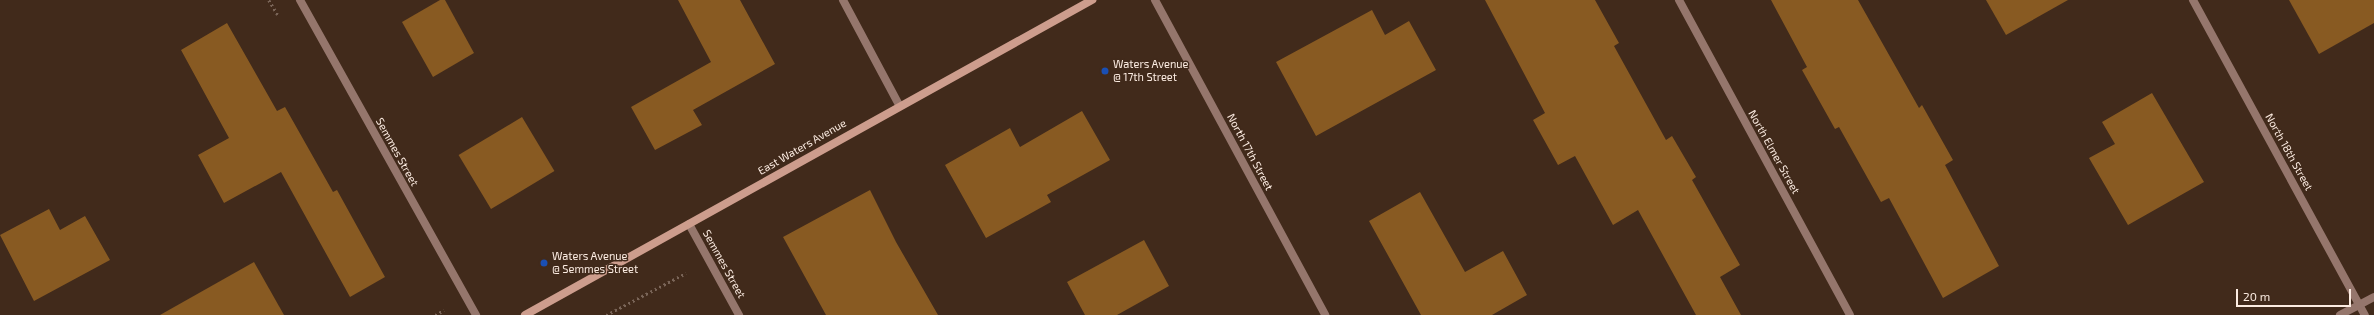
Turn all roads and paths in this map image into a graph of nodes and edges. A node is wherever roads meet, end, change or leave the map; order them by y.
1 (300, 0) edge
2 (843, 0) edge
3 (1092, 0) edge
4 (1155, 0) edge
5 (1678, 0) edge
6 (2193, 0) edge
7 (900, 105) junction
8 (689, 224) junction
9 (690, 278) dead end
10 (2374, 297) edge
11 (2360, 305) junction
12 (476, 315) edge
13 (525, 315) edge
14 (606, 315) edge
15 (739, 315) edge
16 (1325, 315) edge
17 (1850, 315) edge
18 (2340, 315) edge
19 (2365, 315) edge

1 - 12 street, Semmes Street
2 - 7 street
3 - 7 street, East Waters Avenue
4 - 16 street, North 17th Street
5 - 17 street, North Elmer Street
6 - 11 street, North 18th Street
7 - 8 street, East Waters Avenue
8 - 13 street, East Waters Avenue
8 - 15 street, Semmes Street
9 - 14 path
10 - 11 street
11 - 18 street
11 - 19 street, North 18th Street

